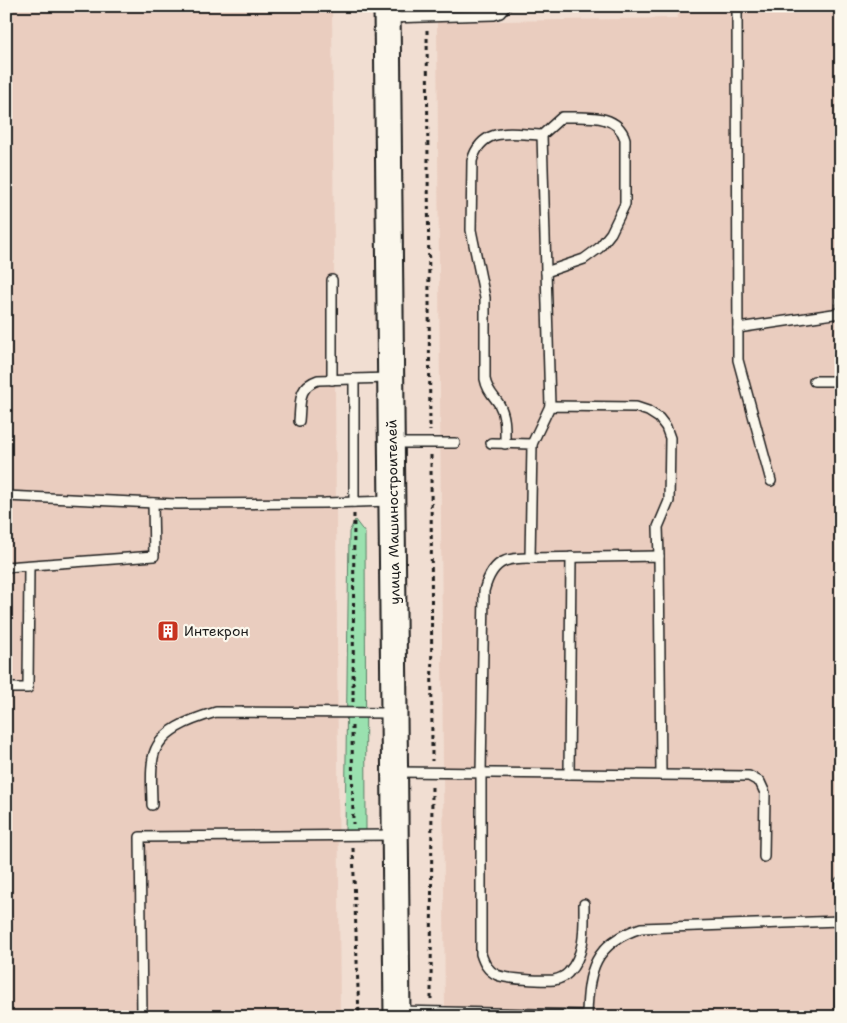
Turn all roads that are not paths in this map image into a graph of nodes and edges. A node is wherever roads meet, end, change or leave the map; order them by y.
1 (506, 6) edge
2 (737, 6) edge
3 (387, 12) edge
4 (542, 135) junction
5 (546, 272) junction
6 (332, 280) dead end
7 (841, 281) edge
8 (840, 314) edge
9 (738, 328) junction
10 (392, 378) junction
11 (354, 379) junction
12 (332, 380) junction
13 (814, 381) dead end
14 (841, 381) edge
15 (550, 406) junction
16 (300, 421) dead end
17 (392, 443) junction
18 (455, 443) dead end
19 (491, 443) dead end
20 (505, 444) junction
21 (532, 444) junction
22 (771, 481) dead end
23 (6, 496) edge
24 (392, 501) junction
25 (354, 502) junction
26 (154, 503) junction
27 (659, 556) junction
28 (571, 557) junction
29 (530, 558) junction
30 (29, 566) junction
31 (6, 567) edge
32 (6, 688) edge
33 (395, 713) junction
34 (394, 772) junction
35 (481, 773) junction
36 (569, 774) junction
37 (661, 775) junction
38 (152, 804) dead end
39 (394, 835) junction
40 (764, 857) dead end
41 (840, 882) dead end
42 (584, 904) dead end
43 (840, 921) edge
44 (397, 1014) edge
45 (142, 1015) dead end
46 (587, 1016) edge
47 (840, 1017) edge

1 - 3 lane
2 - 9 lane
3 - 10 main road, улица Машиностроителей
4 - 5 lane
4 - 5 lane
4 - 20 lane
5 - 15 lane
6 - 12 lane
7 - 8 lane
8 - 9 lane
9 - 22 lane
10 - 11 lane
10 - 17 main road, улица Машиностроителей
11 - 12 lane
11 - 25 lane
12 - 16 lane
13 - 14 lane
15 - 21 lane
15 - 27 lane
17 - 18 lane
17 - 24 main road, улица Машиностроителей
19 - 20 lane
20 - 21 lane
21 - 29 lane
23 - 26 lane
24 - 25 lane
24 - 33 main road, улица Машиностроителей
25 - 26 lane
26 - 30 lane
27 - 28 lane
27 - 37 lane
28 - 29 lane
28 - 36 lane
29 - 35 lane
30 - 31 lane
30 - 32 lane
33 - 34 main road, улица Машиностроителей
33 - 38 lane
34 - 35 lane
34 - 39 main road, улица Машиностроителей
35 - 36 lane
35 - 42 lane
36 - 37 lane
37 - 40 lane
39 - 44 main road, улица Машиностроителей
39 - 45 lane
41 - 43 lane
43 - 46 lane
43 - 47 lane
44 - 46 lane

